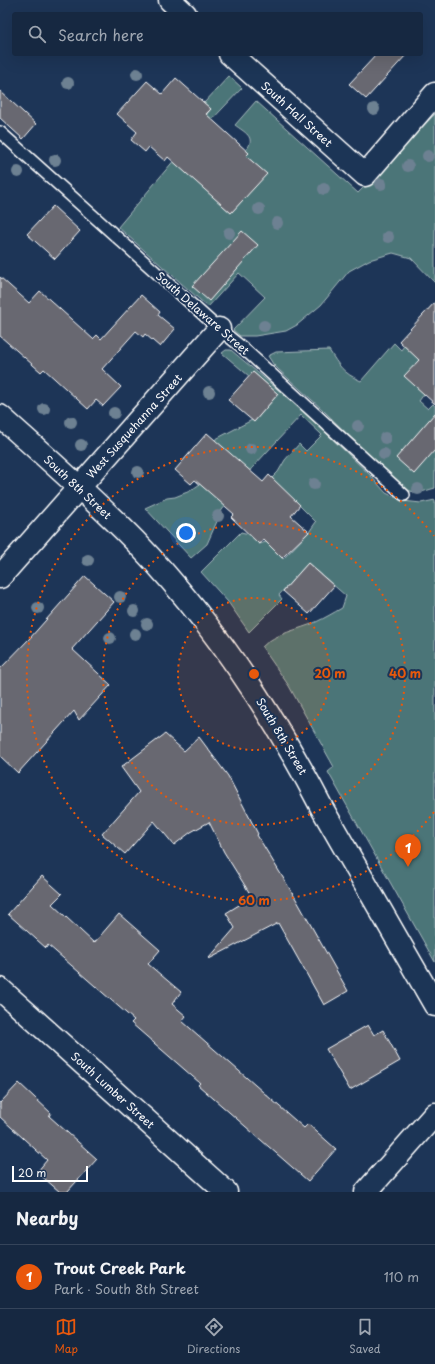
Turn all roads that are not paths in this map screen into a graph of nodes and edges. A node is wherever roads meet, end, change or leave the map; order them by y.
1 (170, 0) edge
2 (183, 12) edge
3 (232, 56) edge
4 (435, 94) edge
5 (0, 132) edge
6 (219, 329) junction
7 (0, 416) edge
8 (80, 487) junction
9 (404, 495) dead end
10 (0, 577) edge
11 (0, 989) edge
12 (435, 1005) edge
13 (435, 1114) edge
14 (226, 1192) edge
15 (366, 1192) edge

1 - 2 street
3 - 4 street, South Hall Street
5 - 6 lane, South Delaware Street
6 - 8 street, West Susquehanna Street
6 - 9 lane, South Delaware Street
7 - 8 street, South 8th Street
8 - 10 street, West Susquehanna Street
8 - 12 street, South 8th Street
11 - 14 street, South Lumber Street
13 - 15 street

